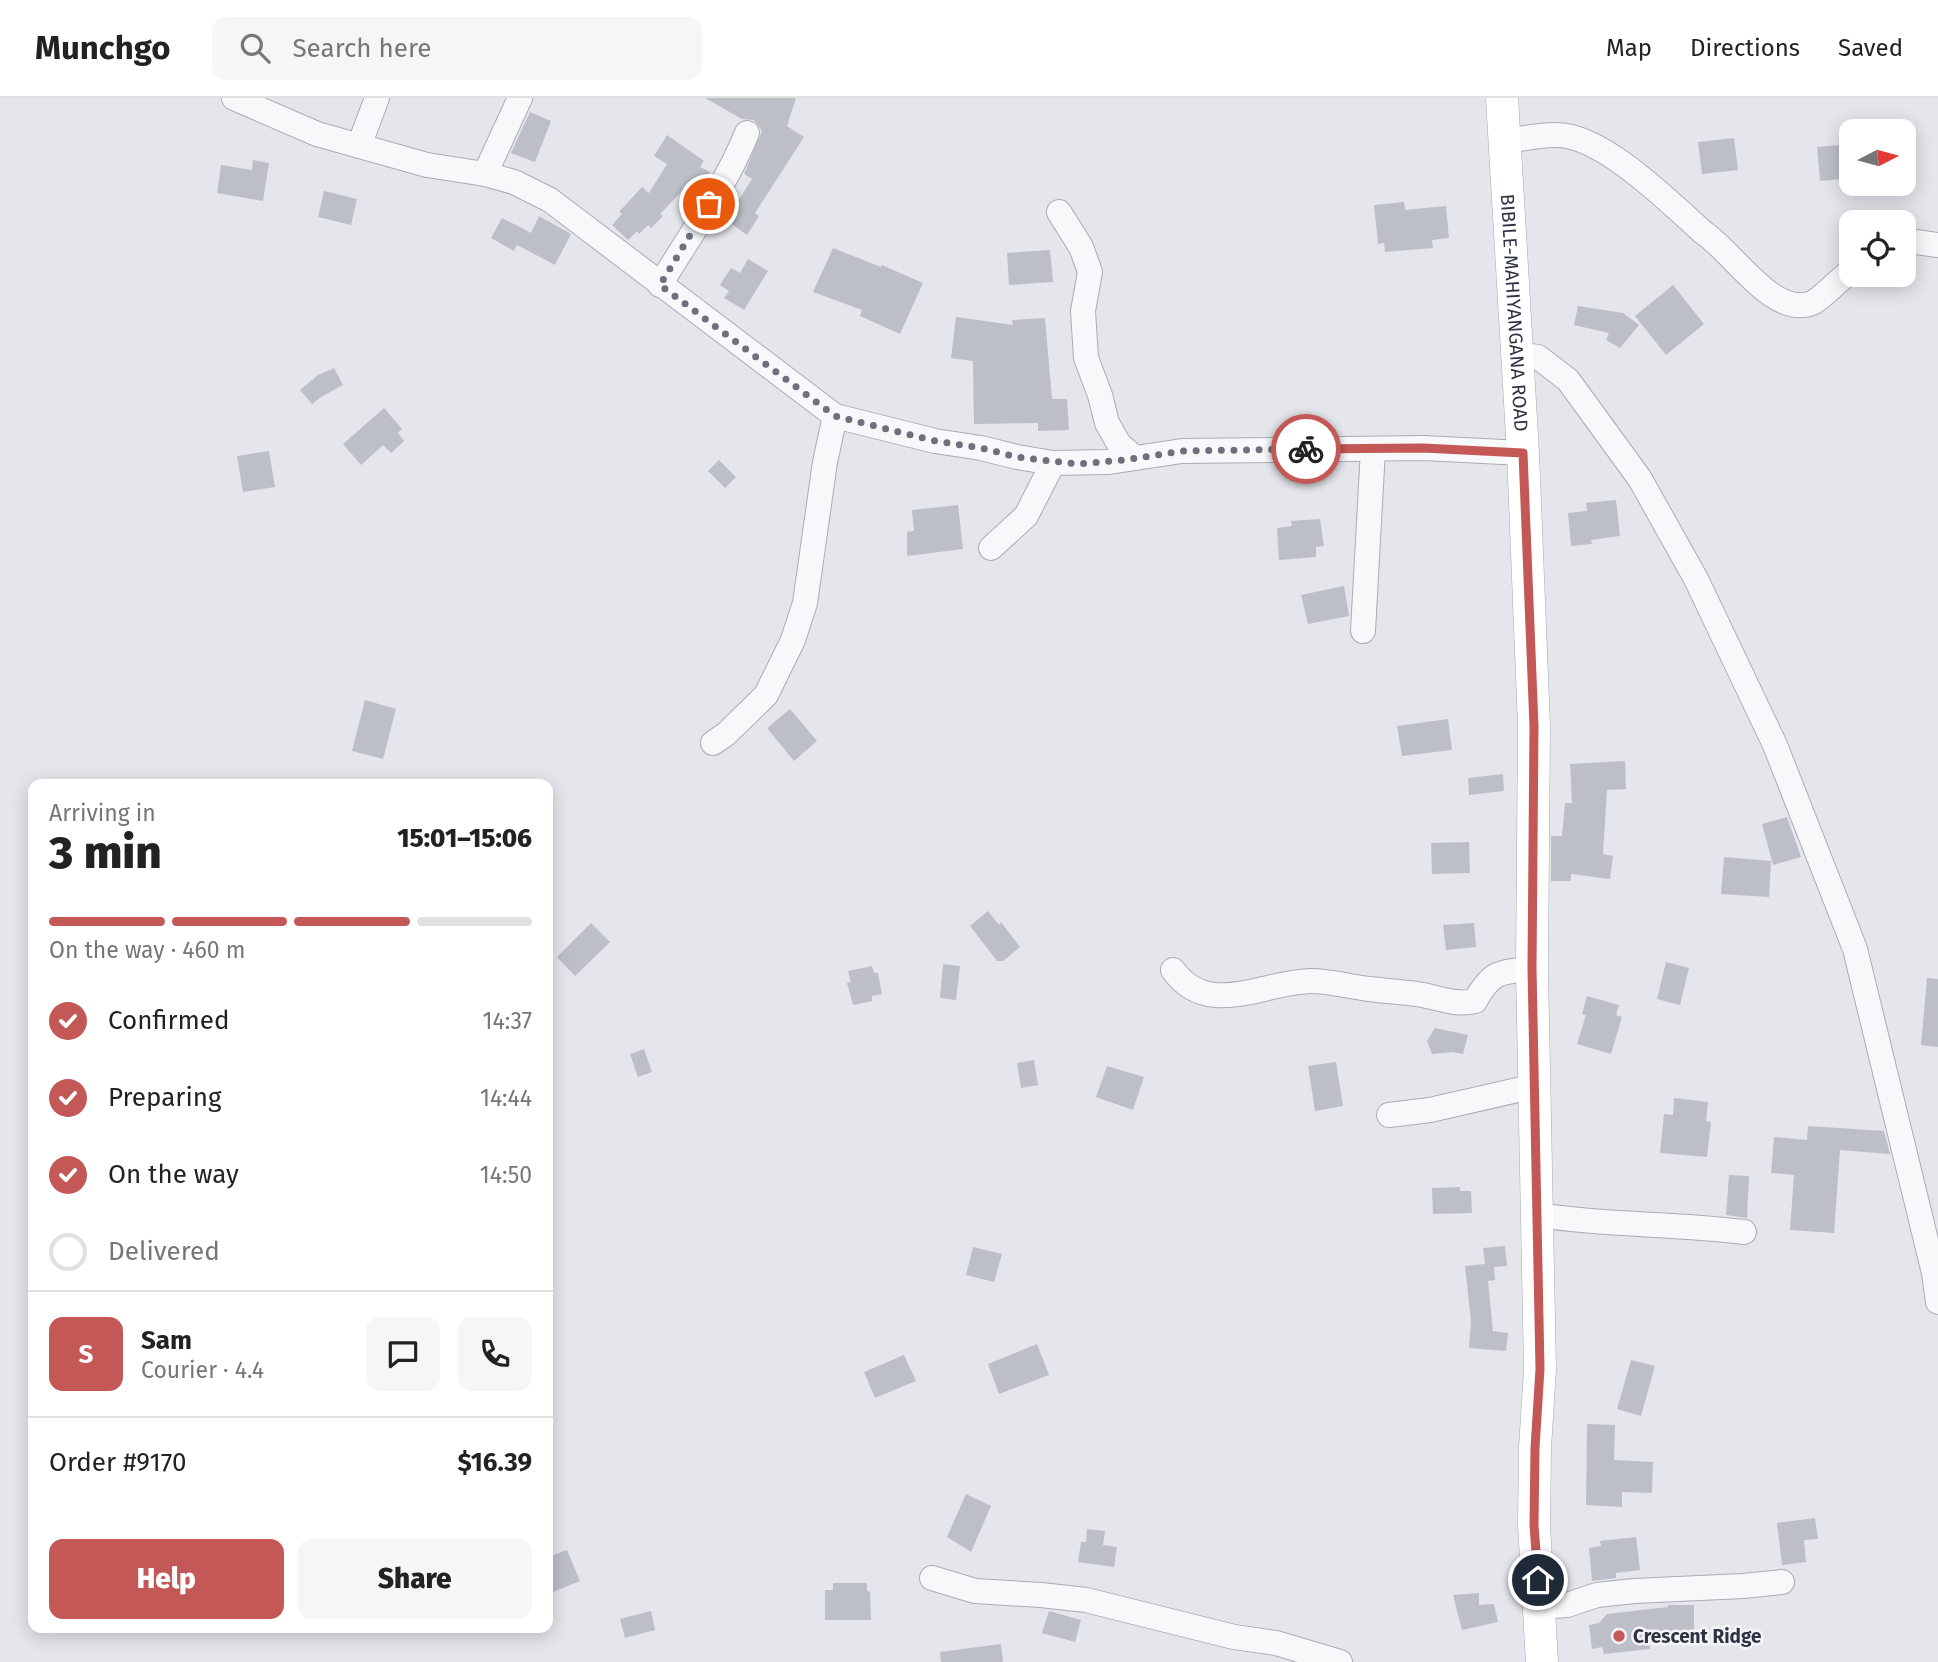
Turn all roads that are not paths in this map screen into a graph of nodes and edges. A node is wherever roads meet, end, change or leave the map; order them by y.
1 (234, 98) edge
2 (377, 98) edge
3 (520, 98) edge
4 (1502, 98) edge
5 (747, 133) dead end
6 (1504, 142) junction
7 (359, 146) junction
8 (485, 174) junction
9 (1059, 212) dead end
10 (1916, 242) edge
11 (1938, 245) edge
12 (1839, 281) edge
13 (660, 285) junction
14 (1517, 354) junction
15 (835, 416) junction
16 (1373, 449) junction
17 (1523, 453) junction
18 (1135, 458) junction
19 (1053, 463) junction
20 (991, 548) dead end
21 (1363, 631) dead end
22 (713, 743) dead end
23 (1532, 968) junction
24 (1172, 970) dead end
25 (1535, 1086) junction
26 (1389, 1115) dead end
27 (1539, 1215) junction
28 (1744, 1232) dead end
29 (1938, 1302) edge
30 (932, 1578) dead end
31 (1782, 1582) dead end
32 (1539, 1607) junction
33 (1340, 1662) edge
34 (1542, 1662) edge

1 - 7 street
2 - 7 street
3 - 8 street
4 - 6 main road, BIBILE-MAHIYANGANA ROAD
5 - 13 street
6 - 12 street
6 - 14 main road, BIBILE-MAHIYANGANA ROAD
7 - 8 street
8 - 13 street
9 - 18 street
10 - 11 street
13 - 15 street
14 - 17 main road, BIBILE-MAHIYANGANA ROAD
14 - 29 street
15 - 19 street
15 - 22 street
16 - 17 street
16 - 18 street
16 - 21 street
17 - 23 main road, BIBILE-MAHIYANGANA ROAD
18 - 19 street
19 - 20 street
23 - 24 street
23 - 25 main road, BIBILE-MAHIYANGANA ROAD
25 - 26 street
25 - 27 main road, BIBILE-MAHIYANGANA ROAD
27 - 28 street
27 - 32 main road, BIBILE-MAHIYANGANA ROAD
30 - 33 street
31 - 32 street
32 - 34 main road, BIBILE-MAHIYANGANA ROAD

